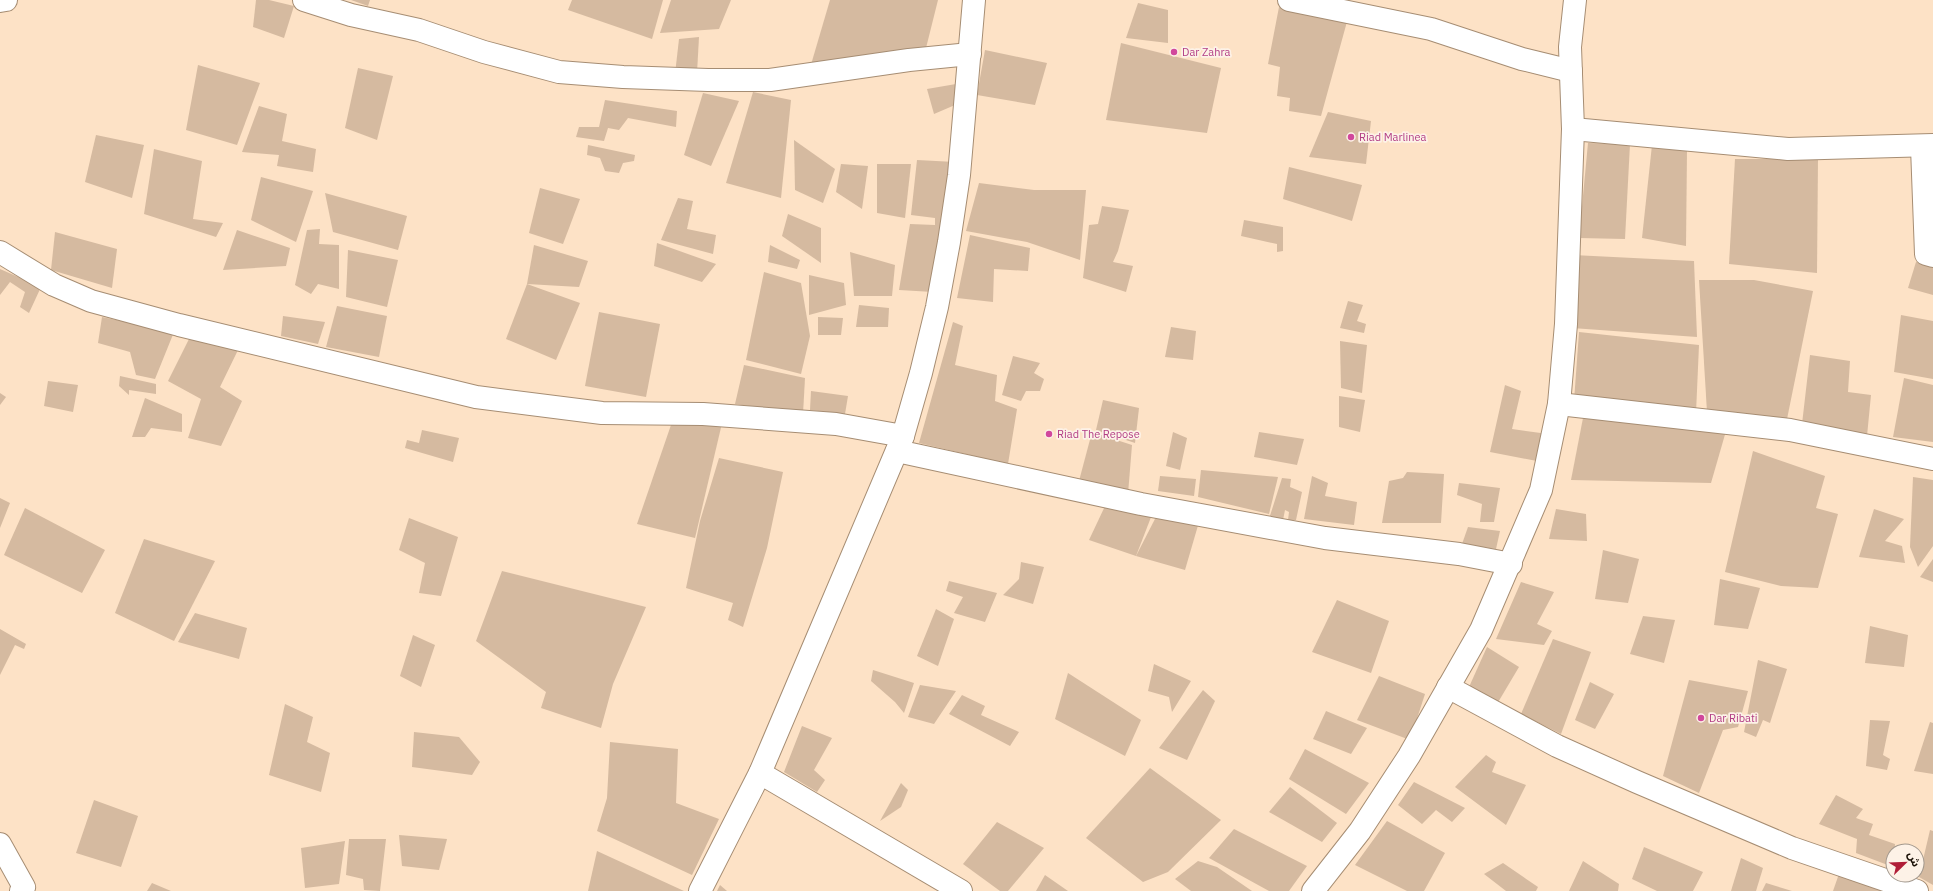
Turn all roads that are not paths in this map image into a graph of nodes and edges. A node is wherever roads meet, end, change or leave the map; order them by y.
1 (6, 0) edge
2 (304, 0) edge
3 (974, 0) edge
4 (1289, 0) edge
5 (1575, 0) edge
6 (0, 1) edge
7 (970, 54) junction
8 (1572, 71) junction
9 (1573, 129) junction
10 (1928, 146) edge
11 (0, 252) edge
12 (1933, 256) edge
13 (1559, 404) junction
14 (900, 444) junction
15 (1933, 459) edge
16 (1511, 564) junction
17 (1448, 687) junction
18 (760, 773) junction
19 (0, 844) edge
20 (21, 891) edge
21 (700, 891) edge
22 (960, 891) edge
23 (1313, 891) edge
24 (1917, 891) edge

1 - 6 street
2 - 7 street
3 - 7 street
4 - 8 street
5 - 8 street
7 - 14 street
8 - 9 street
9 - 10 street
9 - 13 street
10 - 12 street
11 - 14 street
13 - 15 street
13 - 16 street
14 - 16 street
14 - 18 street
16 - 17 street
17 - 23 street
17 - 24 street
18 - 21 street
18 - 22 street
19 - 20 street

